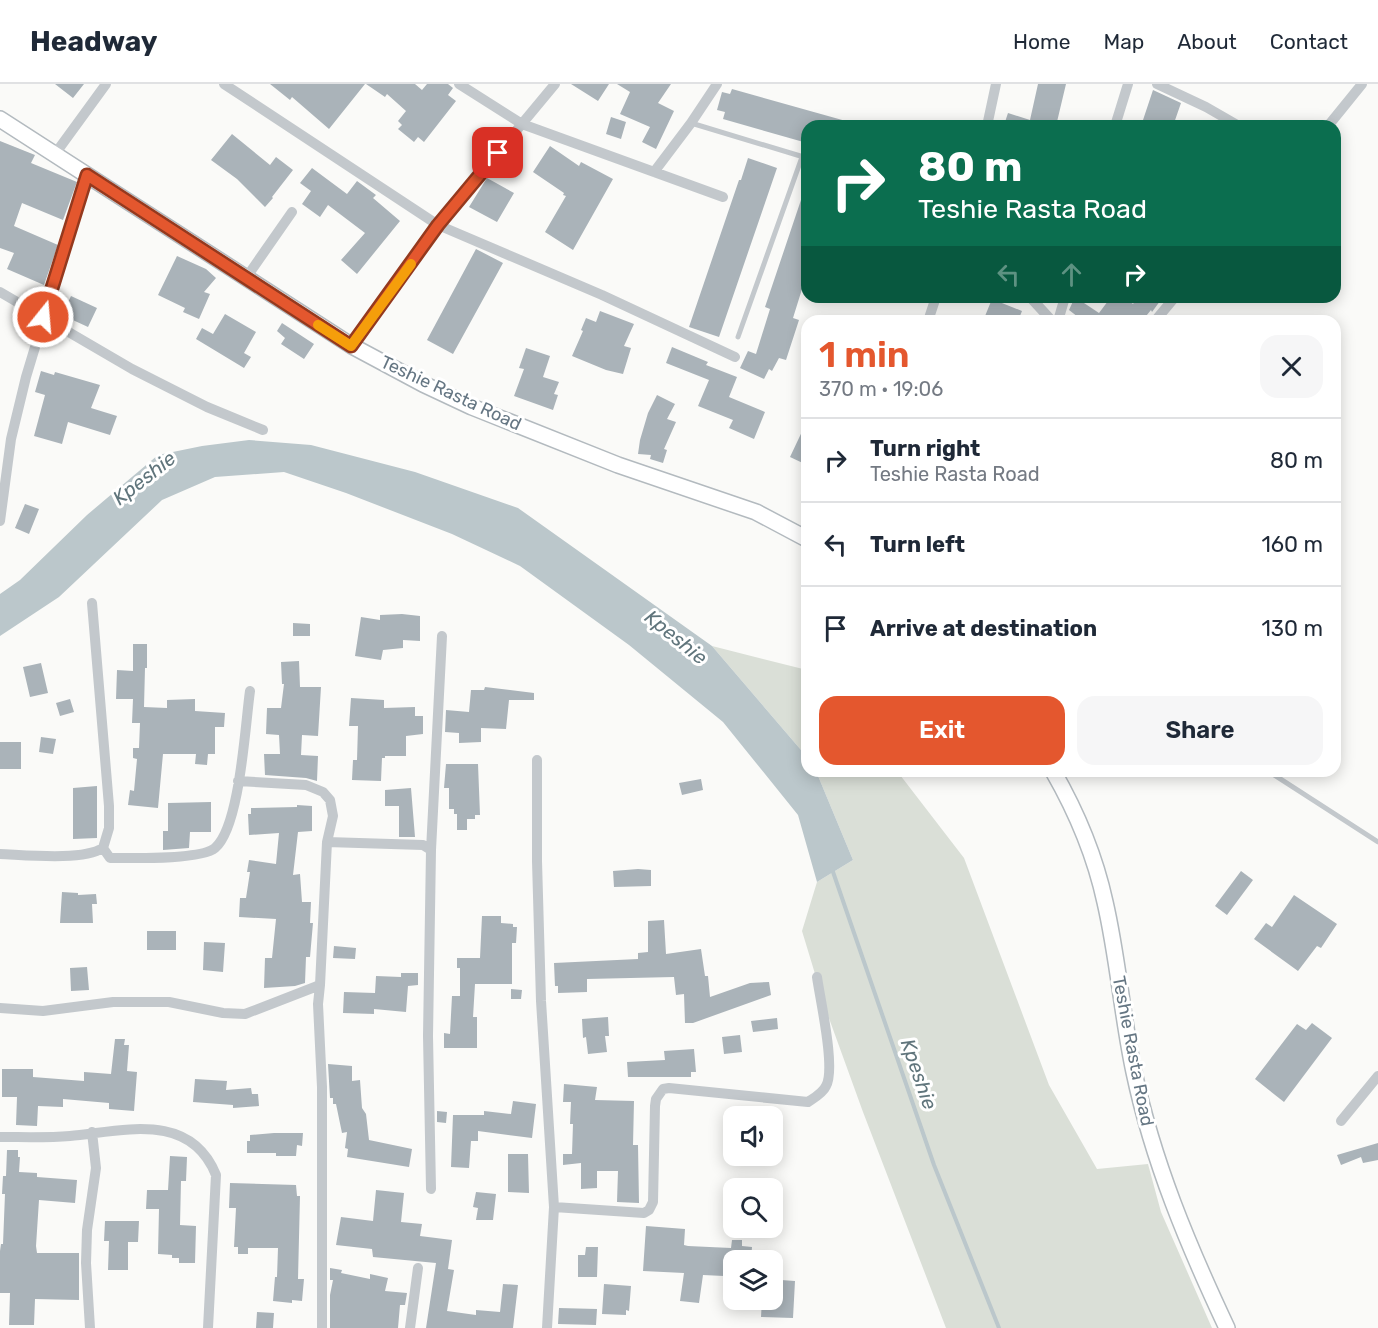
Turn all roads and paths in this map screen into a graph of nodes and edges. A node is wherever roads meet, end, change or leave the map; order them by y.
1 (106, 84) edge
2 (224, 84) edge
3 (459, 84) edge
4 (555, 84) edge
5 (717, 84) edge
6 (996, 84) edge
7 (1128, 84) edge
8 (1157, 84) edge
9 (1362, 84) edge
10 (0, 119) edge
11 (988, 120) edge
12 (1117, 120) edge
13 (1229, 120) edge
14 (1333, 120) edge
15 (691, 123) junction
16 (522, 124) junction
17 (55, 154) junction
18 (801, 157) edge
19 (801, 169) edge
20 (654, 172) junction
21 (87, 175) junction
22 (723, 197) dead end
23 (292, 212) dead end
24 (438, 225) junction
25 (246, 278) junction
26 (0, 292) edge
27 (1036, 303) edge
28 (1170, 303) edge
29 (1046, 315) edge
30 (1160, 315) edge
31 (43, 317) junction
32 (738, 337) dead end
33 (351, 346) junction
34 (735, 357) dead end
35 (263, 430) dead end
36 (3, 464) edge
37 (0, 521) edge
38 (801, 536) edge
39 (92, 603) dead end
40 (442, 636) dead end
41 (250, 691) dead end
42 (537, 760) dead end
43 (1056, 777) edge
44 (1277, 777) edge
45 (238, 781) junction
46 (327, 842) junction
47 (1378, 842) edge
48 (103, 848) junction
49 (430, 850) junction
50 (0, 854) edge
51 (817, 977) dead end
52 (320, 985) junction
53 (0, 1008) edge
54 (1378, 1076) edge
55 (1341, 1121) dead end
56 (92, 1132) junction
57 (0, 1137) edge
58 (431, 1189) dead end
59 (554, 1207) junction
60 (418, 1268) dead end
61 (90, 1328) edge
62 (208, 1328) edge
63 (322, 1328) edge
64 (410, 1328) edge
65 (547, 1328) edge
66 (1227, 1328) edge

1 - 17 street
2 - 24 street
3 - 16 street
4 - 16 street
5 - 15 street
6 - 11 street
7 - 12 street
8 - 13 street
9 - 14 street
10 - 17 main road, Teshie Rasta Road
15 - 18 lane
15 - 20 street
16 - 20 street
16 - 24 street
17 - 21 main road, Teshie Rasta Road
19 - 32 lane
20 - 22 street
21 - 25 main road, Teshie Rasta Road
21 - 31 street
23 - 25 street
24 - 33 street
24 - 34 street
25 - 33 main road, Teshie Rasta Road
26 - 31 street
27 - 29 street
28 - 30 street
31 - 35 street
31 - 36 street
33 - 38 main road, Teshie Rasta Road
36 - 37 street
39 - 48 street
40 - 49 street
41 - 45 street
42 - 59 street
43 - 66 main road, Teshie Rasta Road
44 - 47 lane
45 - 46 street
45 - 48 street
46 - 49 street
46 - 52 street
48 - 50 street
49 - 58 street
51 - 59 street
52 - 53 street
52 - 63 street
54 - 55 street
56 - 57 street
56 - 61 street
56 - 62 street
59 - 65 street
60 - 64 street

